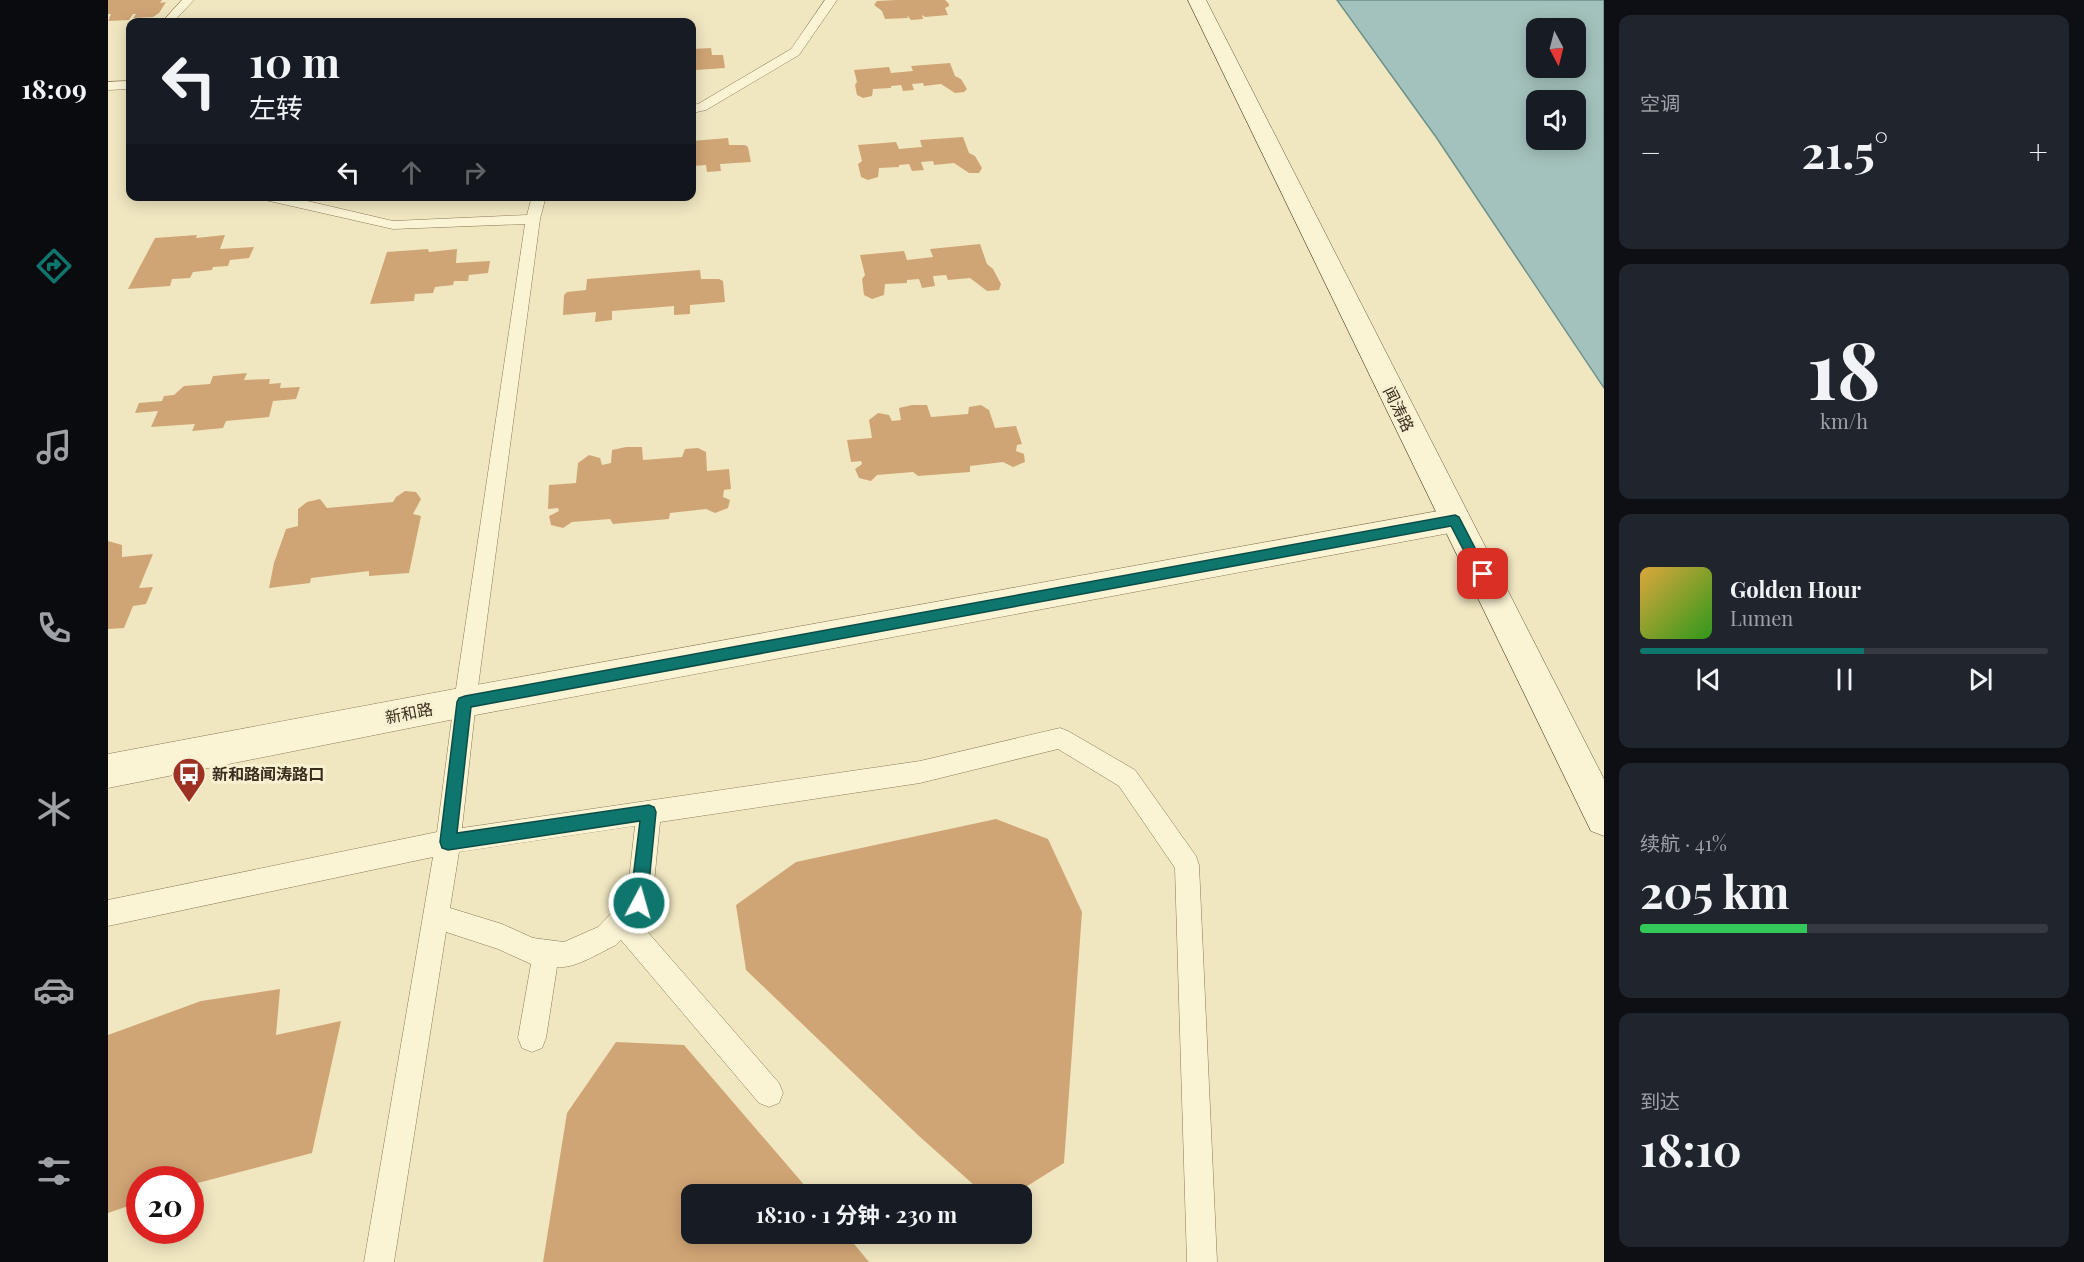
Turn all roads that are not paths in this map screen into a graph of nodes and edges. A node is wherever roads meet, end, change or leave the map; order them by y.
1 (188, 0) edge
2 (831, 0) edge
3 (1197, 0) edge
4 (171, 18) edge
5 (126, 85) edge
6 (108, 86) edge
7 (696, 108) edge
8 (288, 201) edge
9 (538, 201) edge
10 (533, 219) junction
11 (1455, 520) junction
12 (465, 702) junction
13 (108, 771) edge
14 (649, 812) junction
15 (1604, 818) edge
16 (448, 842) junction
17 (108, 913) edge
18 (435, 916) junction
19 (621, 921) junction
20 (546, 953) junction
21 (532, 1038) dead end
22 (769, 1093) dead end
23 (379, 1262) edge
24 (1202, 1262) edge

1 - 4 lane
2 - 7 lane
3 - 11 main road, 闻涛路
5 - 6 lane
8 - 10 lane
9 - 10 lane
10 - 12 lane
11 - 12 main road, 新和路
11 - 15 main road, 闻涛路
12 - 13 main road, 新和路
12 - 16 lane
14 - 16 lane
14 - 19 lane
14 - 24 lane
16 - 17 lane
16 - 18 lane
18 - 20 lane
18 - 23 lane
19 - 20 lane
19 - 22 lane
20 - 21 lane

